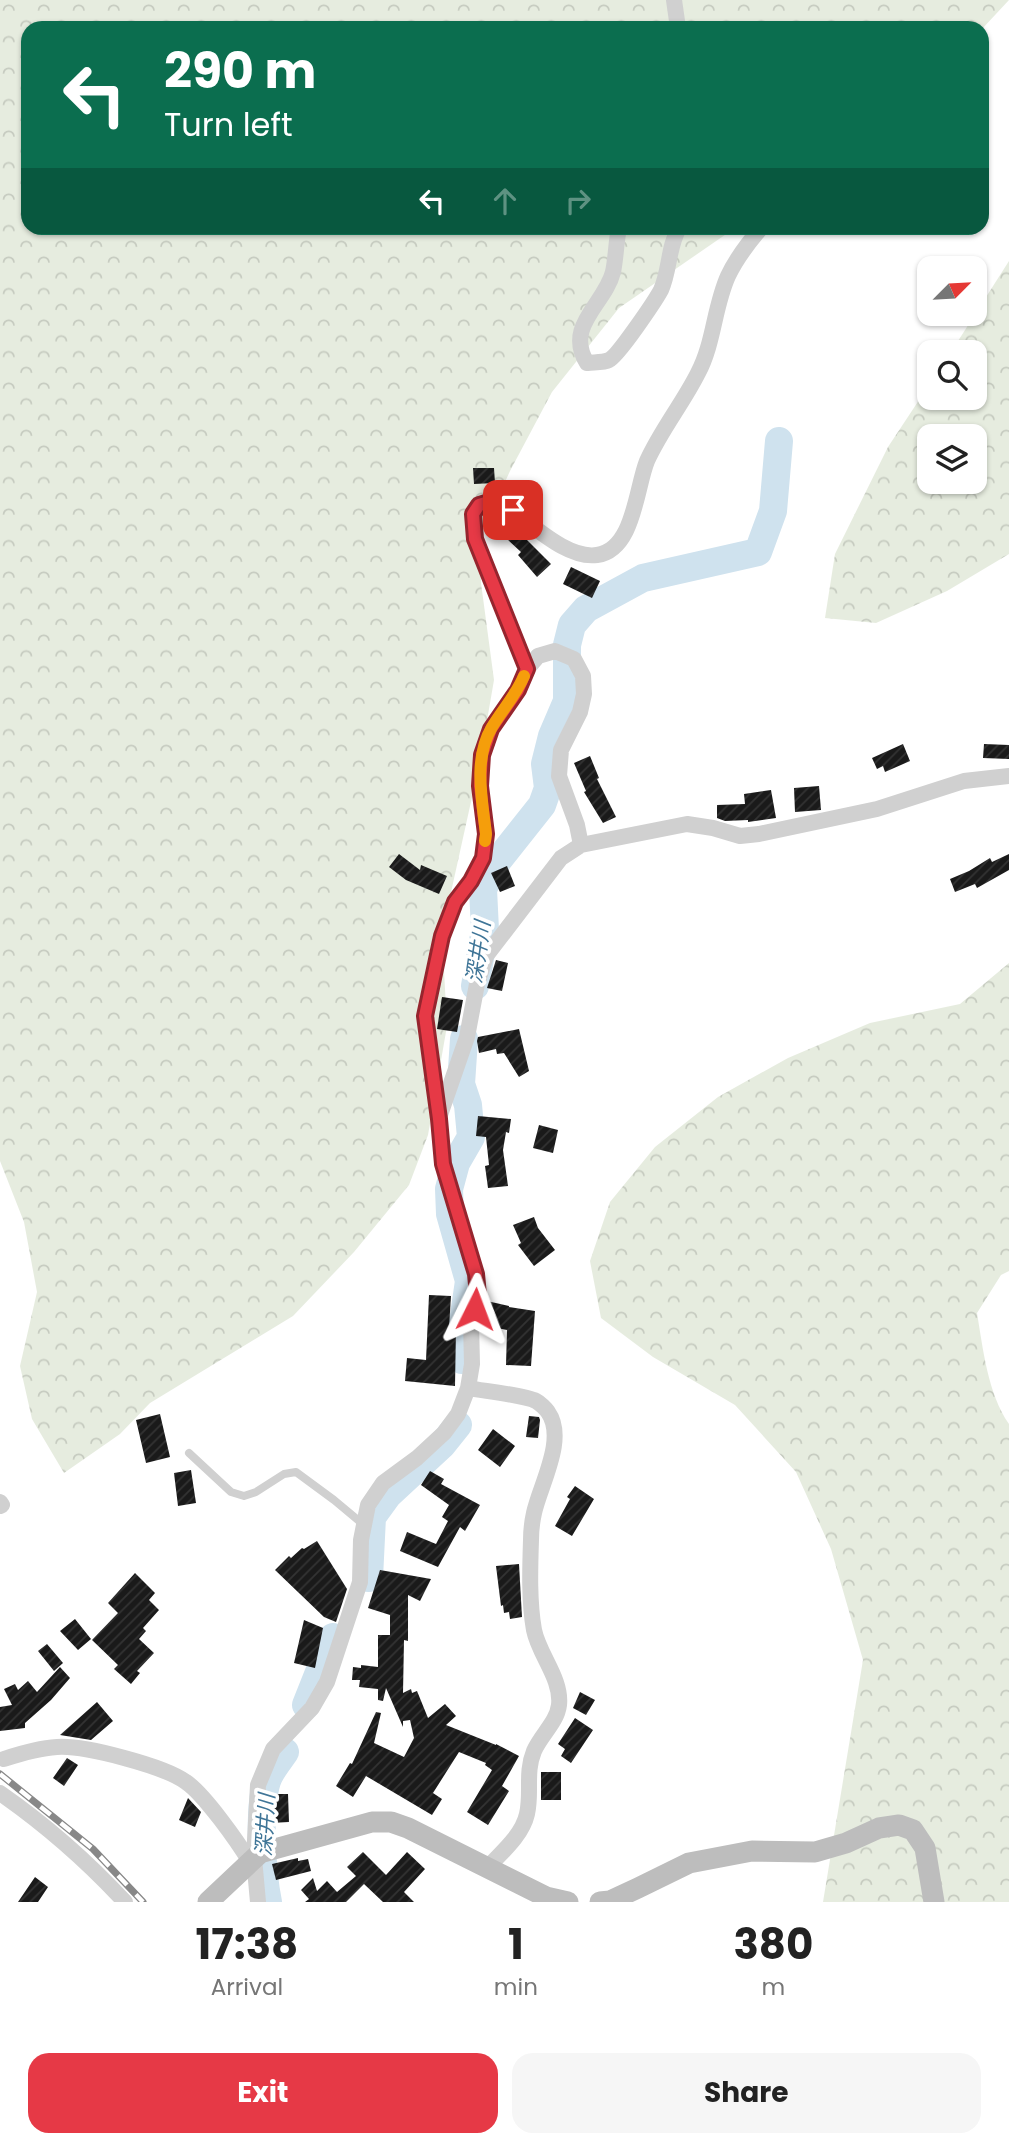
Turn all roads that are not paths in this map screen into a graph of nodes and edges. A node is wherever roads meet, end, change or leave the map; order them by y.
1 (674, 0) edge
2 (677, 21) edge
3 (618, 235) edge
4 (676, 235) edge
5 (756, 235) edge
6 (527, 669) junction
7 (1009, 776) edge
8 (581, 845) junction
9 (439, 1119) junction
10 (468, 1388) junction
11 (189, 1453) dead end
12 (364, 1525) junction
13 (4, 1759) dead end
14 (0, 1793) edge
15 (258, 1856) junction
16 (486, 1869) junction
17 (125, 1902) edge
18 (208, 1902) edge
19 (258, 1902) edge
20 (568, 1902) edge
21 (600, 1902) edge
22 (934, 1902) edge

1 - 2 street
3 - 4 street
5 - 6 street
6 - 8 street
6 - 9 street
7 - 8 street
8 - 9 street
9 - 10 street
10 - 12 street
10 - 16 street
11 - 12 lane
12 - 15 street
13 - 15 street
14 - 17 street
15 - 16 street
15 - 18 street
15 - 19 street
16 - 20 street
21 - 22 street

